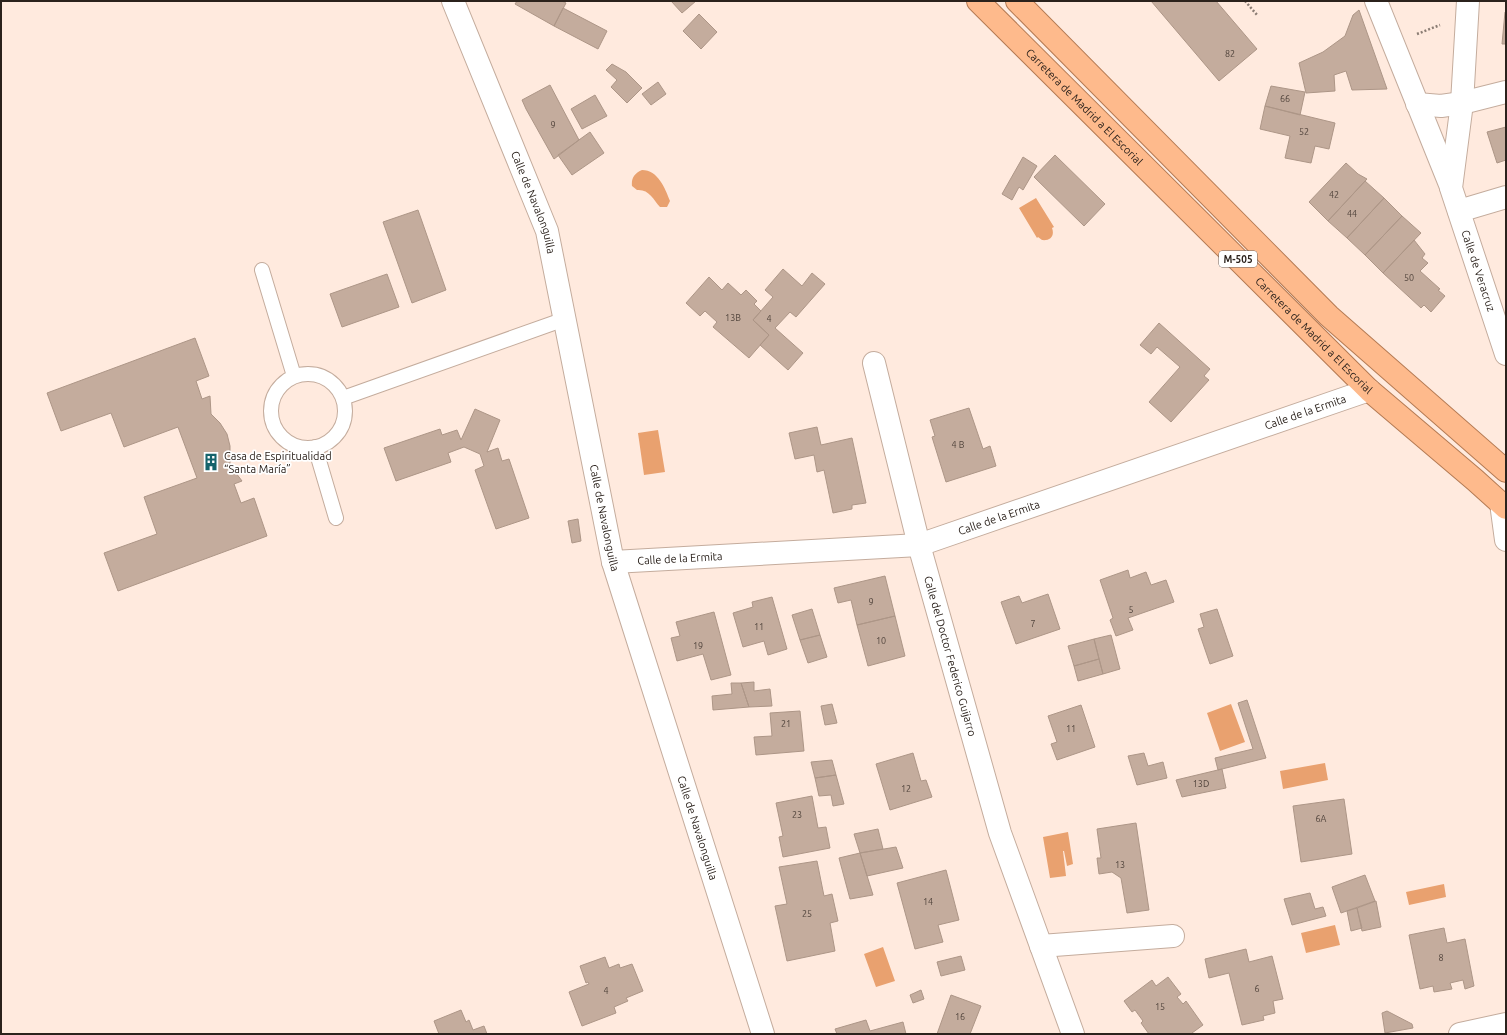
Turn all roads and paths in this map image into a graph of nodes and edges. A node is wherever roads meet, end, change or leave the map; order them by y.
1 (453, 1) edge
2 (978, 1) edge
3 (1017, 1) edge
4 (1245, 1) edge
5 (1376, 1) edge
6 (1468, 8) edge
7 (1258, 16) dead end
8 (1392, 43) junction
9 (1506, 92) edge
10 (1462, 103) junction
11 (1418, 104) junction
12 (1451, 188) junction
13 (1506, 197) edge
14 (1459, 211) junction
15 (262, 270) dead end
16 (564, 319) junction
17 (1506, 354) edge
18 (874, 363) dead end
19 (294, 376) junction
20 (1369, 390) junction
21 (343, 398) junction
22 (315, 448) junction
23 (1506, 471) edge
24 (1503, 506) edge
25 (336, 518) dead end
26 (1506, 540) edge
27 (919, 545) junction
28 (613, 562) junction
29 (1174, 936) dead end
30 (1041, 946) junction
31 (1506, 1024) edge
32 (763, 1034) edge
33 (1073, 1034) edge
34 (1460, 1034) edge

1 - 16 street, Calle de Navalonguilla
2 - 20 highway, Carretera de Madrid a El Escorial / M-505
3 - 23 highway, M-505
4 - 7 path
5 - 8 street, Calle de Veracruz
6 - 8 path
6 - 10 street, Calle de Veracruz
8 - 11 street, Calle de Veracruz
9 - 10 street
10 - 11 street
10 - 12 street, Calle de Veracruz
11 - 12 street, Calle de Veracruz
12 - 14 street, Calle de Veracruz
13 - 14 street
14 - 17 street, Calle de Veracruz
15 - 19 lane
16 - 21 lane
16 - 28 street, Calle de Navalonguilla
18 - 27 street, Calle del Doctor Federico Guijarro
19 - 21 lane
19 - 22 lane
20 - 24 highway, Carretera de Madrid a El Escorial / M-505
20 - 27 street, Calle de la Ermita
21 - 22 lane
22 - 25 lane
24 - 26 street
27 - 28 street, Calle de la Ermita
27 - 30 street, Calle del Doctor Federico Guijarro
28 - 32 street, Calle de Navalonguilla
29 - 30 street
30 - 33 street, Calle del Doctor Federico Guijarro
31 - 34 street

